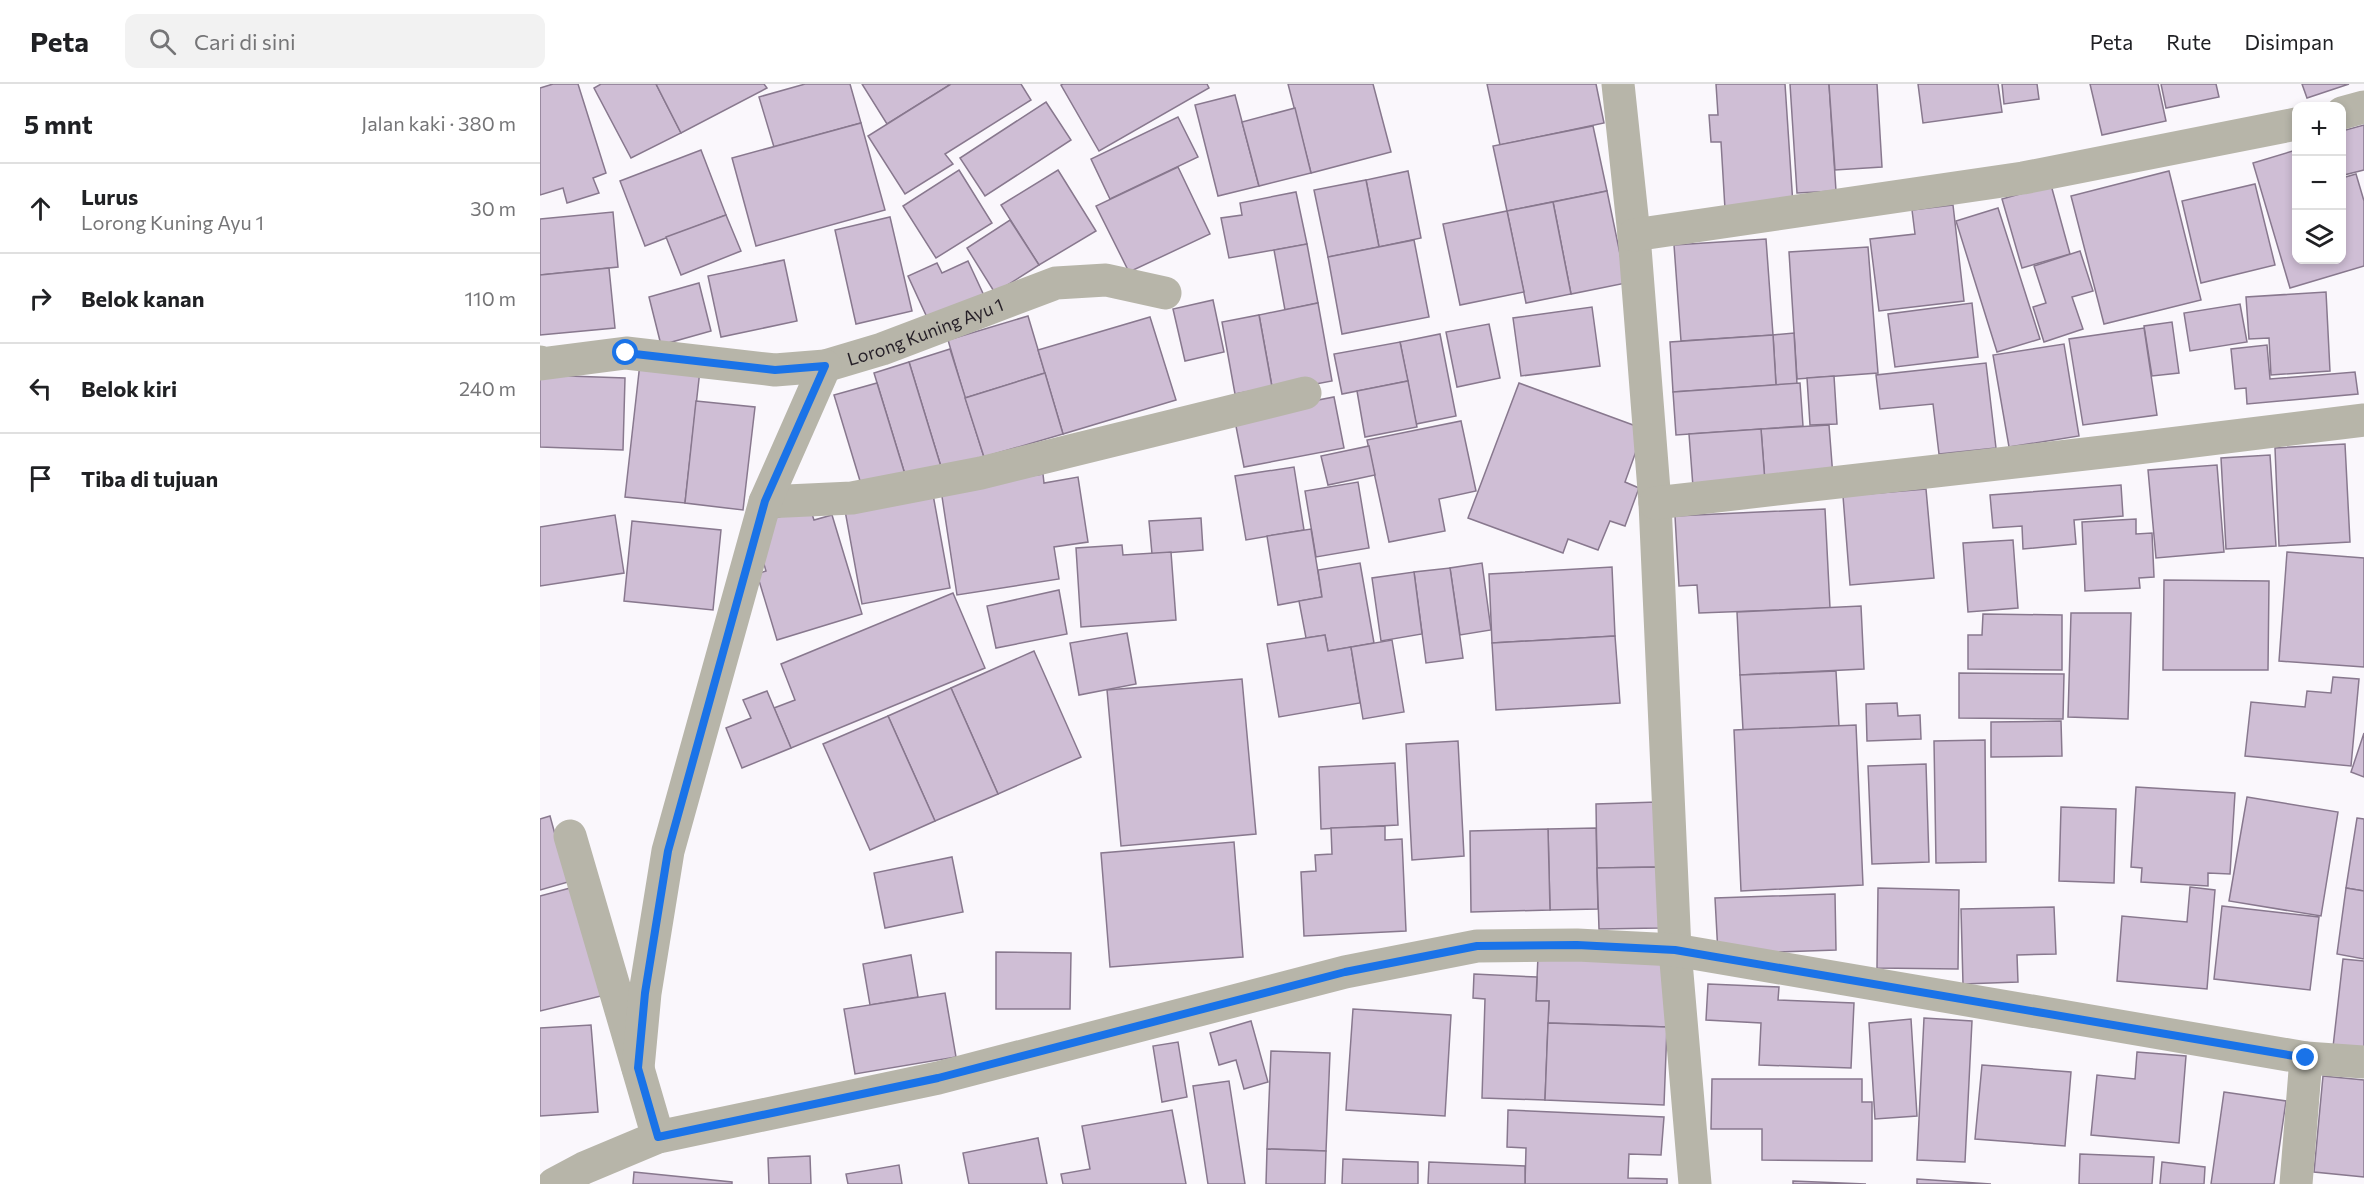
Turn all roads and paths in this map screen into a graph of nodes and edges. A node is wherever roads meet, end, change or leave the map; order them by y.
1 (1618, 84) edge
2 (2364, 108) edge
3 (2346, 112) edge
4 (2292, 125) edge
5 (1634, 235) junction
6 (1165, 293) dead end
7 (540, 362) edge
8 (825, 366) junction
9 (1305, 393) dead end
10 (2364, 420) edge
11 (765, 501) junction
12 (1655, 503) junction
13 (570, 836) dead end
14 (1675, 950) junction
15 (2306, 1058) junction
16 (2364, 1062) edge
17 (638, 1068) junction
18 (658, 1137) junction
19 (554, 1184) edge
20 (1695, 1184) edge
21 (2296, 1184) edge

1 - 5 street
2 - 3 street
4 - 5 street
5 - 12 street
6 - 8 street, Lorong Kuning Ayu 1
7 - 8 street, Lorong Kuning Ayu 1
8 - 11 street
9 - 11 street
10 - 12 street
11 - 17 street
12 - 14 street
13 - 17 street
14 - 15 street
14 - 18 street
14 - 20 street
15 - 16 street
15 - 21 street
17 - 18 street
18 - 19 street

